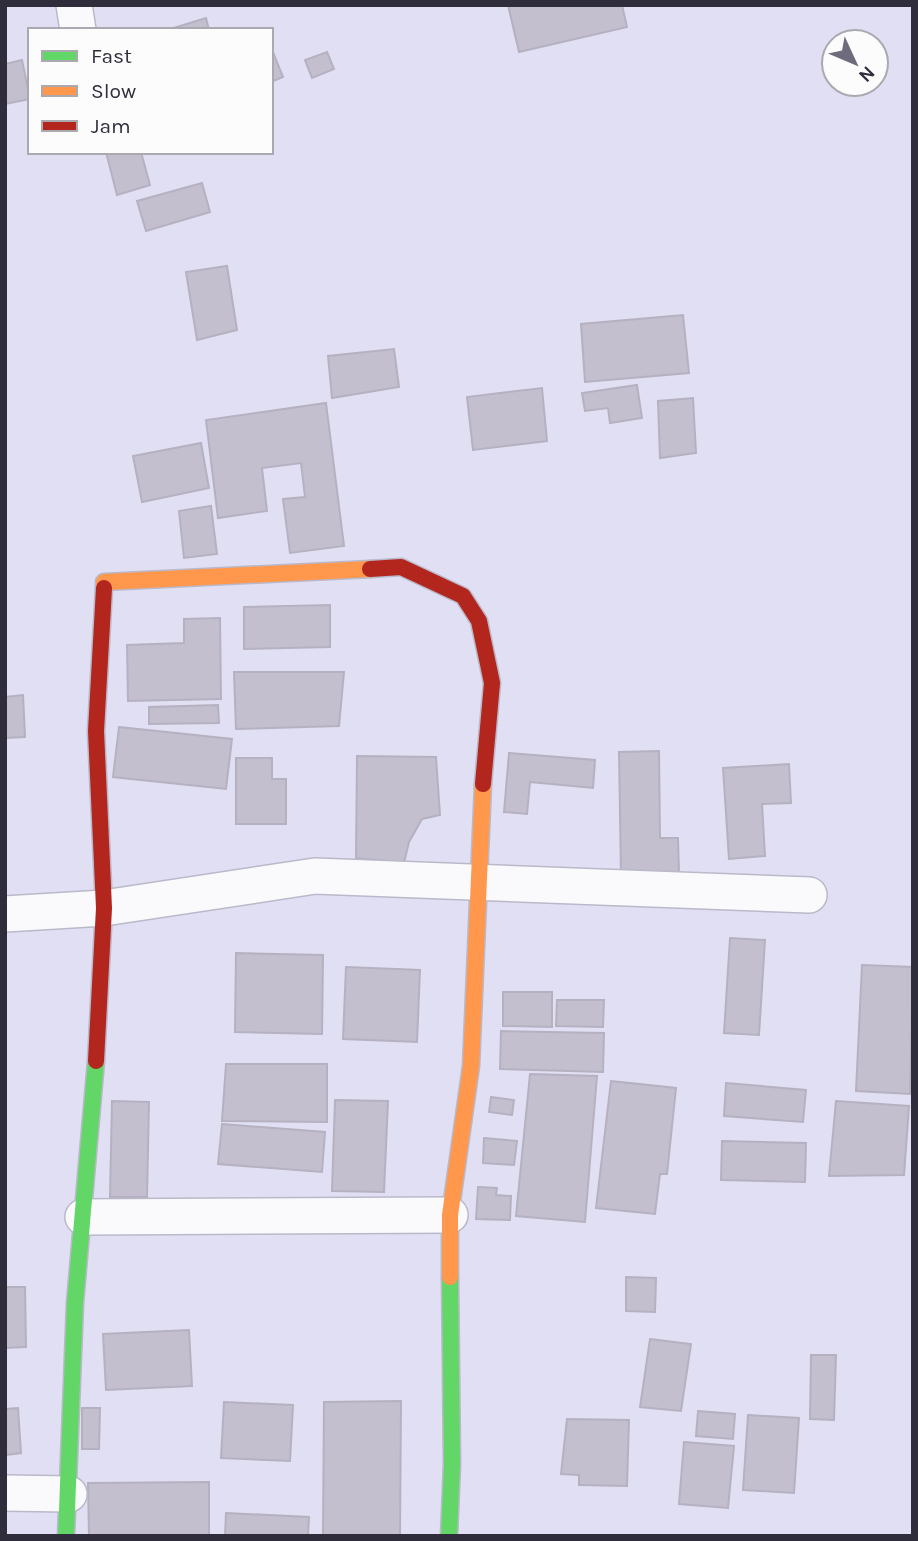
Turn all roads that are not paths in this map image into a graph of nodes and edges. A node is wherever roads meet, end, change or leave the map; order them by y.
1 (74, 5) edge
2 (78, 28) edge
3 (478, 881) junction
4 (809, 895) dead end
5 (104, 908) junction
6 (5, 914) edge
7 (450, 1215) junction
8 (83, 1217) junction
9 (5, 1493) edge
10 (69, 1494) junction
11 (66, 1536) edge
12 (449, 1536) edge

1 - 2 street
3 - 4 street
3 - 5 street
3 - 5 street
3 - 7 street
5 - 6 street
5 - 8 street
7 - 8 street
7 - 12 street
8 - 10 street
9 - 10 street
10 - 11 street

